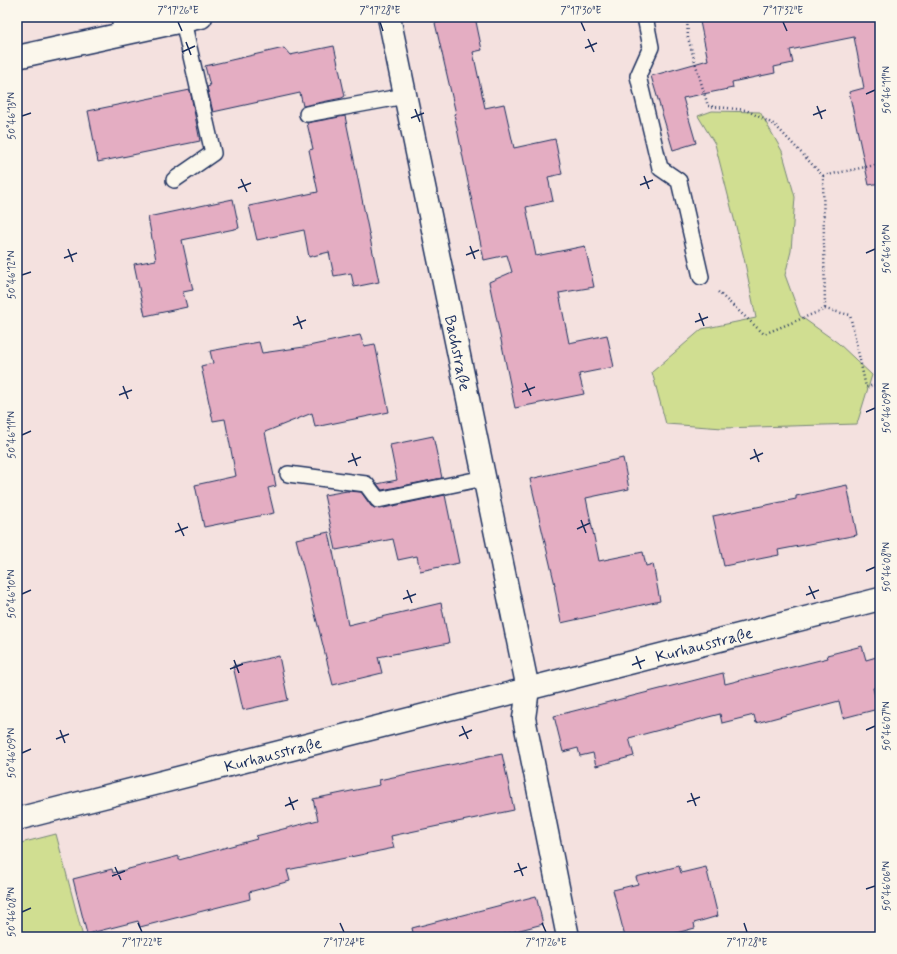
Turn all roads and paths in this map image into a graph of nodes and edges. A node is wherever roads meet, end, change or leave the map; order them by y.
1 (389, 17) edge
2 (645, 17) edge
3 (687, 17) edge
4 (192, 19) edge
5 (120, 26) edge
6 (17, 57) edge
7 (405, 96) junction
8 (307, 114) dead end
9 (880, 164) edge
10 (823, 176) junction
11 (174, 180) dead end
12 (701, 277) joint
13 (825, 309) junction
14 (880, 384) edge
15 (288, 474) dead end
16 (484, 478) junction
17 (880, 599) edge
18 (528, 689) junction
19 (17, 819) edge
20 (568, 937) edge

1 - 7 street, Bachstraße
2 - 12 lane
3 - 10 path
4 - 5 street
4 - 11 lane
5 - 6 street
7 - 8 lane
7 - 16 street, Bachstraße
9 - 10 path
10 - 13 path
12 - 13 path
13 - 14 path
15 - 16 lane
16 - 18 street, Bachstraße
17 - 18 street, Kurhausstraße
18 - 19 street, Kurhausstraße
18 - 20 street

